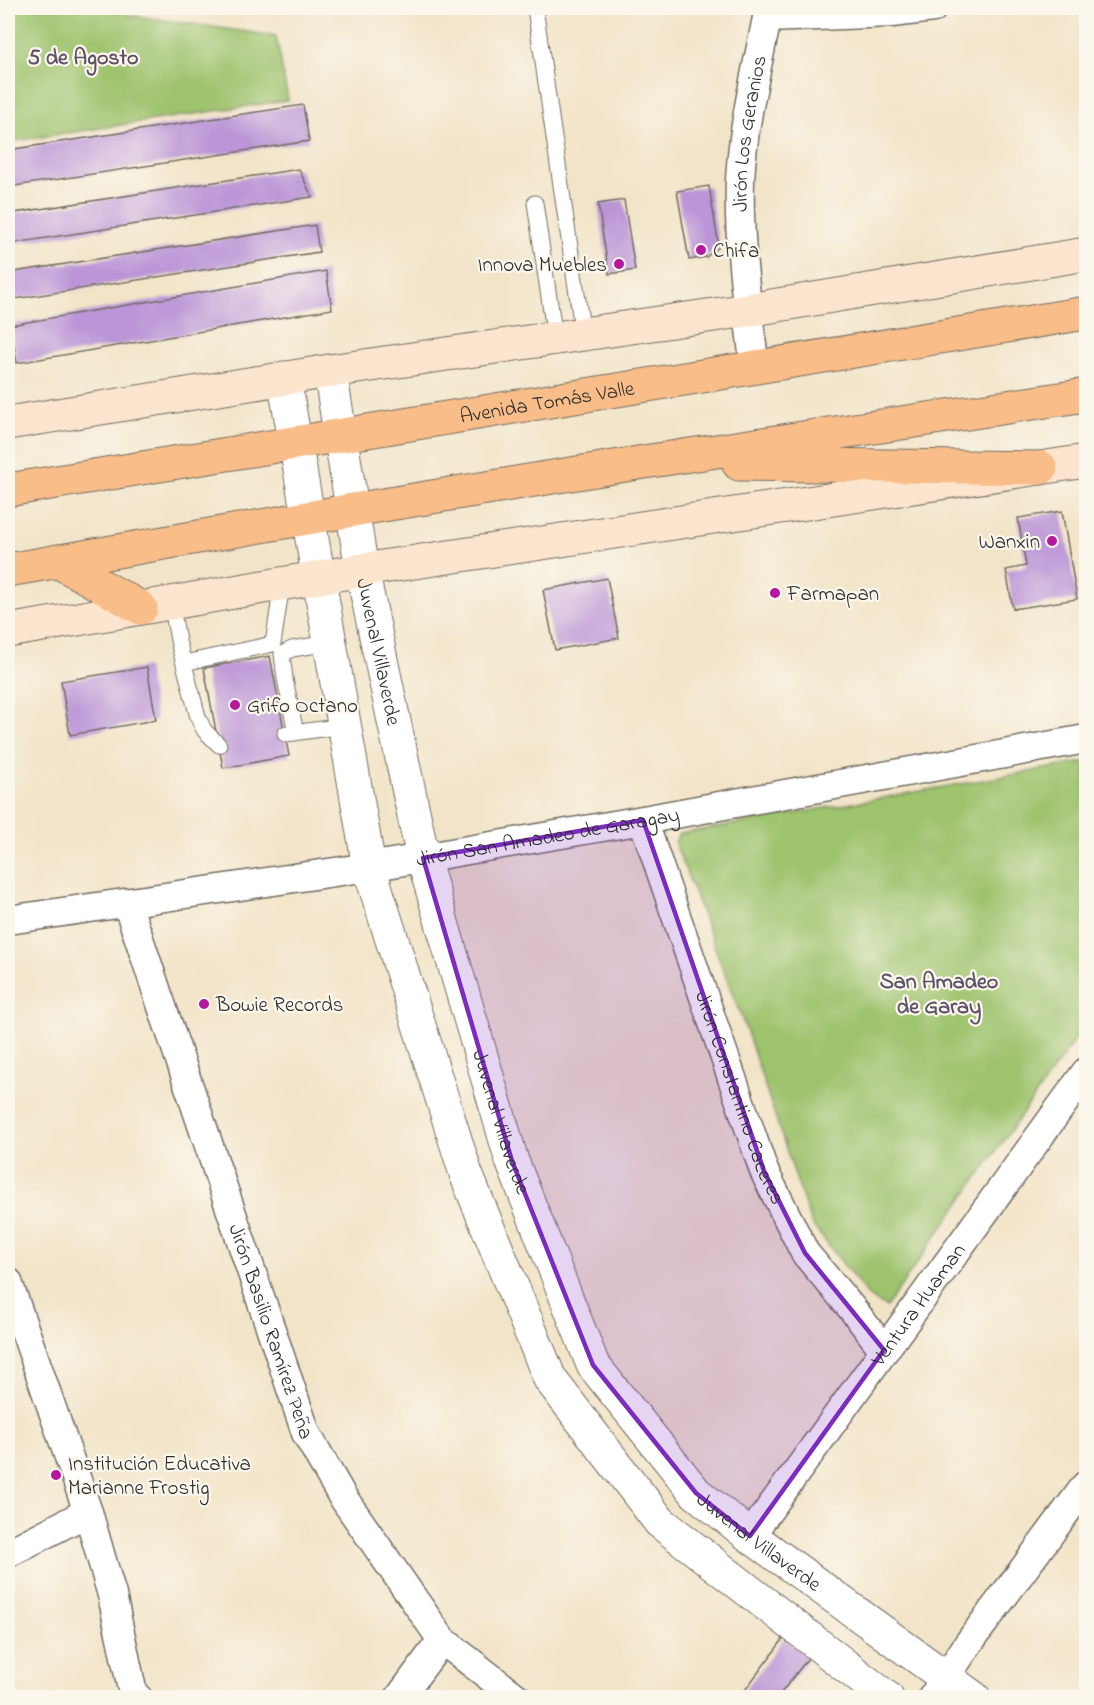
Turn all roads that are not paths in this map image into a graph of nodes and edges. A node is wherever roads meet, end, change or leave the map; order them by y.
1 (535, 8) edge
2 (933, 8) edge
3 (768, 13) edge
4 (535, 203) dead end
5 (1086, 254) edge
6 (748, 310) junction
7 (1086, 313) edge
8 (569, 336) junction
9 (755, 368) junction
10 (330, 371) junction
11 (284, 378) junction
12 (1086, 395) edge
13 (8, 423) edge
14 (340, 435) junction
15 (294, 443) junction
16 (1086, 461) edge
17 (644, 462) junction
18 (1041, 468) junction
19 (8, 486) edge
20 (353, 510) junction
21 (307, 518) junction
22 (57, 561) junction
23 (8, 570) edge
24 (362, 570) junction
25 (318, 578) junction
26 (282, 584) junction
27 (156, 606) junction
28 (8, 631) edge
29 (329, 643) junction
30 (277, 649) junction
31 (184, 663) junction
32 (344, 726) junction
33 (1086, 739) edge
34 (219, 745) dead end
35 (643, 820) junction
36 (423, 858) junction
37 (369, 867) junction
38 (127, 903) junction
39 (8, 920) edge
40 (1086, 1072) edge
41 (8, 1282) edge
42 (884, 1350) junction
43 (1086, 1485) edge
44 (88, 1512) junction
45 (750, 1536) junction
46 (8, 1553) edge
47 (442, 1640) junction
48 (939, 1687) edge
49 (134, 1696) edge
50 (399, 1698) edge
51 (517, 1698) edge
52 (887, 1698) edge
53 (975, 1698) edge

1 - 8 lane
2 - 3 street
3 - 6 street, Jirón Los Geranios
4 - 8 lane
5 - 6 main road
6 - 8 main road
6 - 9 street, Jirón Los Geranios
7 - 9 main road, Avenida Tomás Valle
8 - 10 main road
9 - 14 main road, Avenida Tomás Valle
10 - 11 main road
10 - 14 street, Juvenal Villaverde
11 - 13 main road
11 - 15 street
12 - 17 main road
14 - 15 main road, Avenida Tomás Valle
14 - 20 street, Juvenal Villaverde
15 - 19 main road, Avenida Tomás Valle
15 - 21 street
16 - 18 main road
17 - 18 main road
17 - 20 main road
18 - 24 main road
20 - 21 main road
20 - 24 street, Juvenal Villaverde
21 - 22 main road
21 - 25 street
22 - 23 main road
22 - 27 main road
24 - 25 main road
24 - 36 street, Juvenal Villaverde
25 - 26 main road
25 - 29 street
26 - 27 main road
26 - 30 lane
27 - 28 main road
27 - 31 lane
29 - 30 lane
29 - 32 street
30 - 31 lane
30 - 32 lane
31 - 34 lane
32 - 37 street
33 - 35 street, Jirón San Amadeo de Garagay
35 - 36 street, Jirón San Amadeo de Garagay
35 - 42 street, Jirón Constantino Caceres
36 - 37 street, Jirón San Amadeo de Garagay
36 - 45 street, Juvenal Villaverde
37 - 38 street, Jirón San Amadeo de Garagay
37 - 52 street
38 - 39 street, Jirón San Amadeo de Garagay
38 - 47 street, Jirón Basilio Ramírez Peña
40 - 42 street, Ventura Huaman
41 - 44 street
42 - 45 street, Ventura Huaman
43 - 48 street
44 - 46 street
44 - 49 street
45 - 48 street, Juvenal Villaverde
47 - 50 street
47 - 51 street, Jirón Basilio Ramírez Peña
48 - 53 street, Juvenal Villaverde

